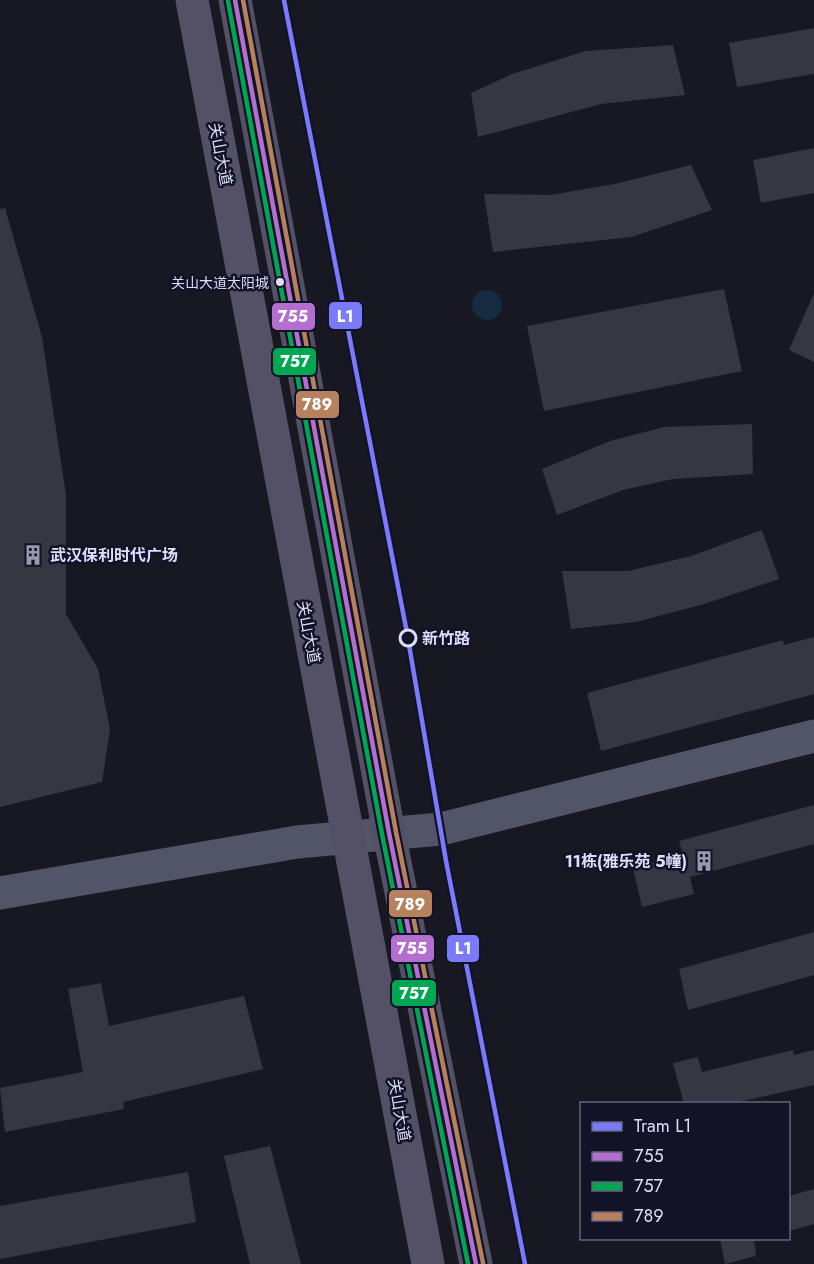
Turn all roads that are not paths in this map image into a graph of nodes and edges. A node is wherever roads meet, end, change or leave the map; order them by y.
1 (192, 0) edge
2 (235, 0) edge
3 (814, 736) edge
4 (389, 833) junction
5 (350, 838) junction
6 (0, 893) edge
7 (428, 1264) edge
8 (476, 1264) edge

1 - 5 main road, 关山大道
2 - 4 main road
3 - 4 main road
4 - 5 main road
4 - 8 main road
5 - 6 main road
5 - 7 main road, 关山大道

